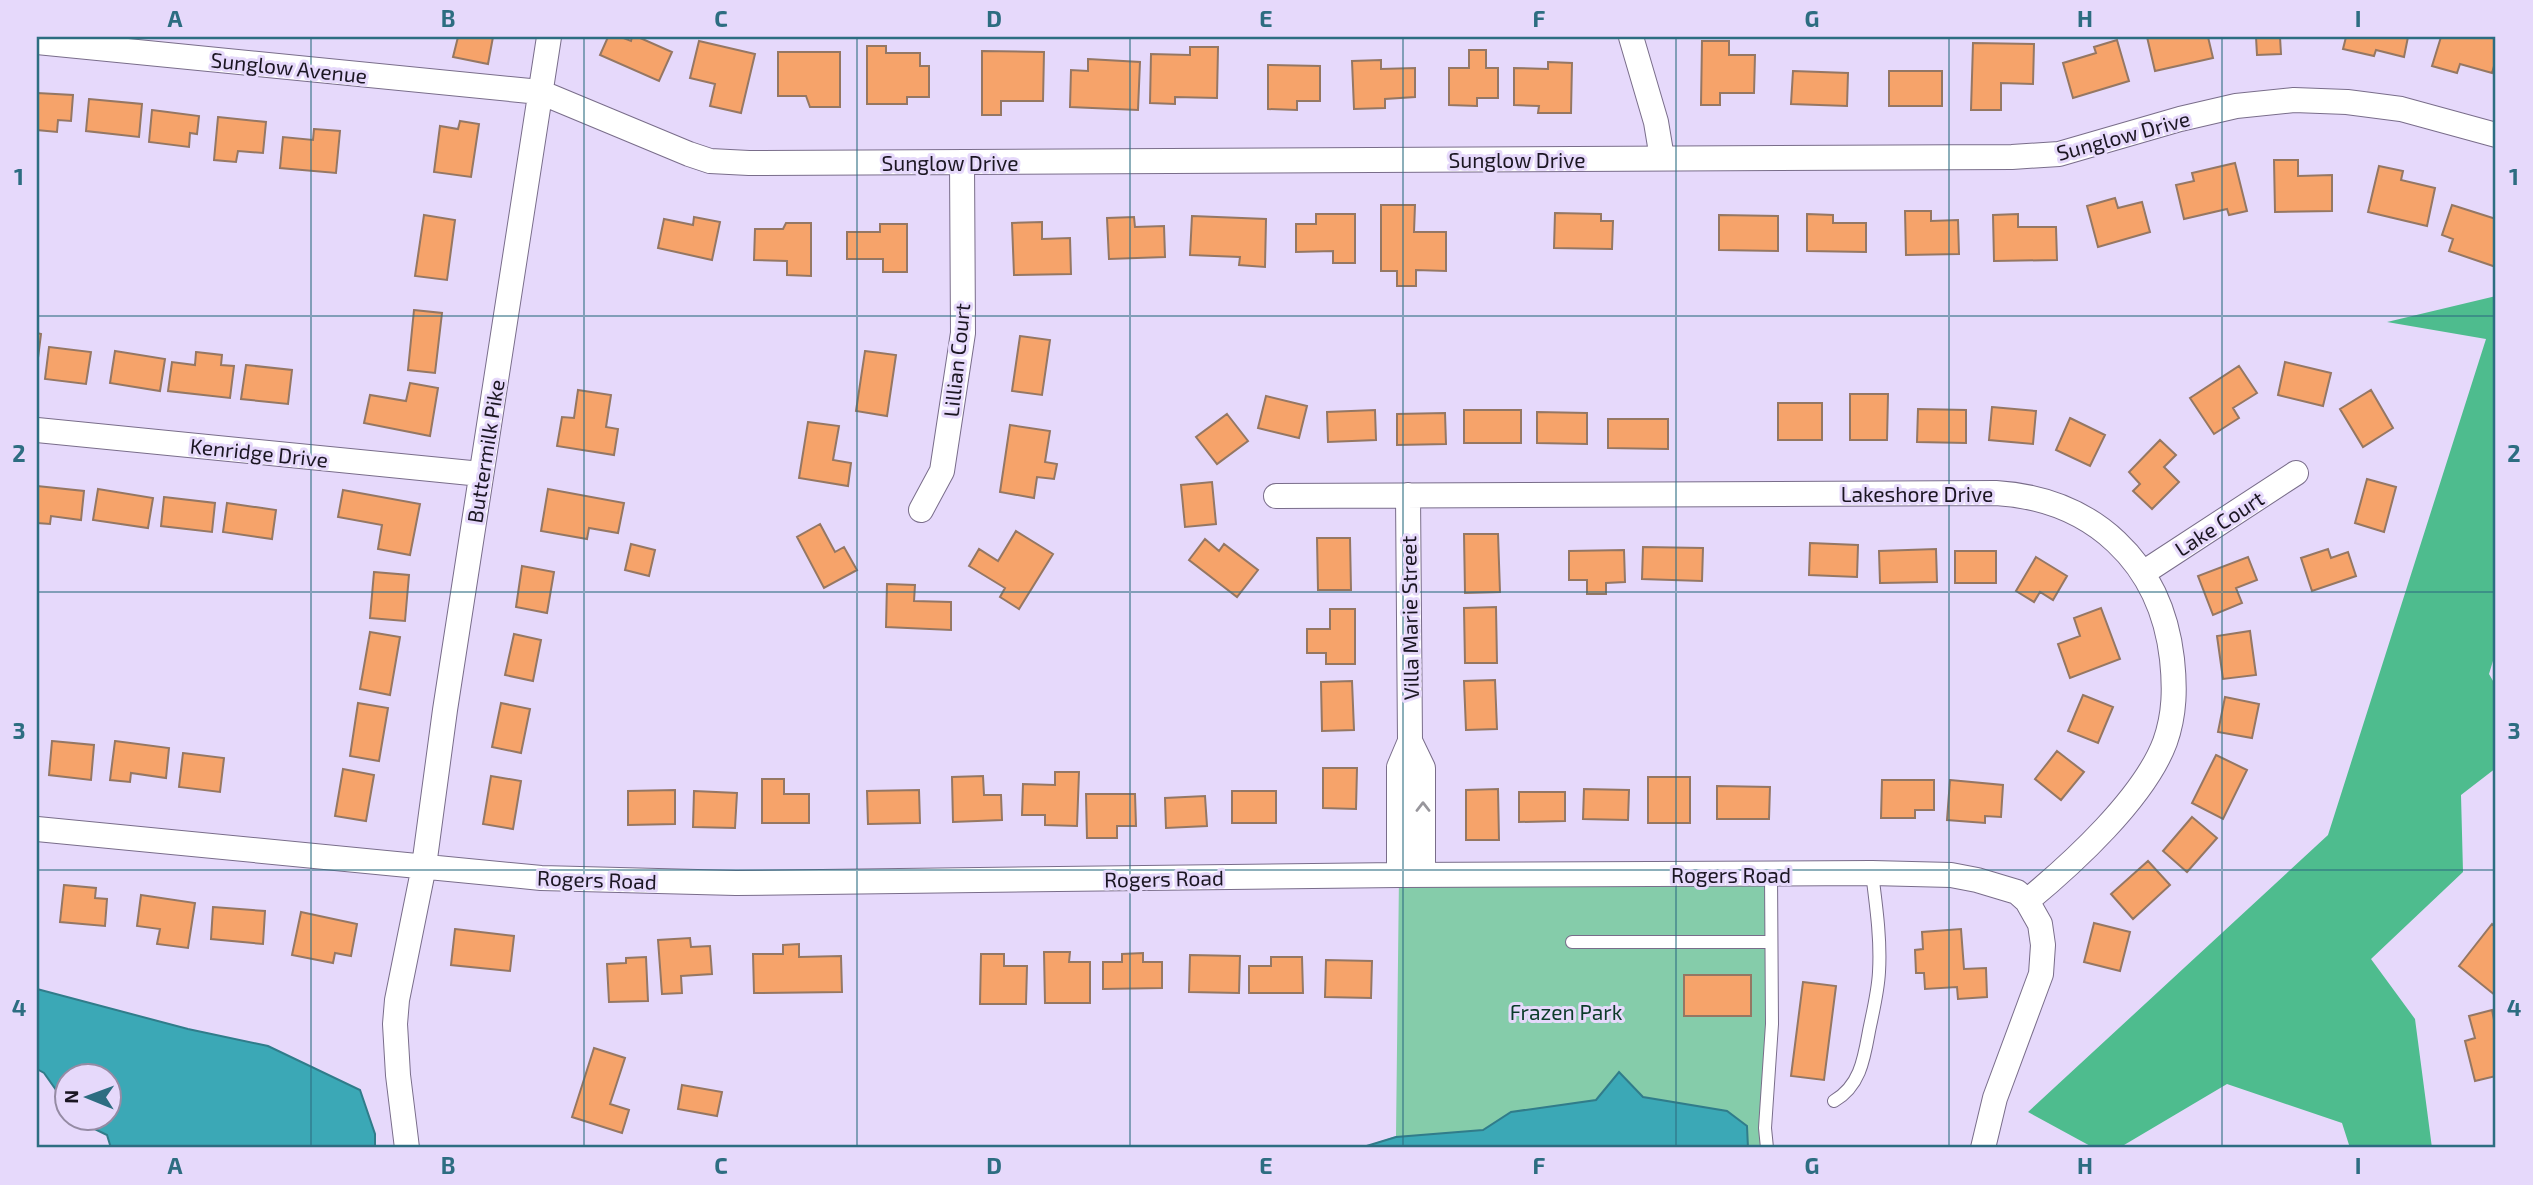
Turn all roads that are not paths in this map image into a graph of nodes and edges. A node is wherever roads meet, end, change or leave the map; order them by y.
1 (550, 37) edge
2 (1631, 37) edge
3 (37, 42) edge
4 (540, 92) junction
5 (2496, 135) edge
6 (1662, 158) junction
7 (962, 162) junction
8 (37, 430) edge
9 (2296, 473) dead end
10 (481, 474) junction
11 (1408, 495) junction
12 (1276, 496) dead end
13 (921, 510) dead end
14 (2143, 573) junction
15 (37, 828) edge
16 (424, 866) junction
17 (1872, 873) junction
18 (1771, 874) junction
19 (1411, 875) junction
20 (2027, 901) junction
21 (1572, 942) dead end
22 (1770, 942) junction
23 (1834, 1101) dead end
24 (407, 1148) edge
25 (1768, 1148) edge
26 (1983, 1148) edge

1 - 4 street, Buttermilk Pike
2 - 6 street
3 - 4 street, Sunglow Avenue
4 - 7 street, Sunglow Drive
4 - 10 street, Buttermilk Pike
5 - 6 street, Sunglow Drive
6 - 7 street, Sunglow Drive
7 - 13 street, Lillian Court
8 - 10 street, Kenridge Drive
9 - 14 street, Lake Court
10 - 16 street, Buttermilk Pike
11 - 12 street, Lakeshore Drive
11 - 14 street, Lakeshore Drive
11 - 19 street, Villa Marie Street
14 - 20 street, Lakeshore Drive
15 - 16 street, Rogers Road
16 - 19 street, Rogers Road
16 - 24 street, Buttermilk Pike
17 - 18 street, Rogers Road
17 - 20 street, Rogers Road
17 - 23 lane
18 - 19 street, Rogers Road
18 - 22 lane
20 - 26 street
21 - 22 lane
22 - 25 lane

